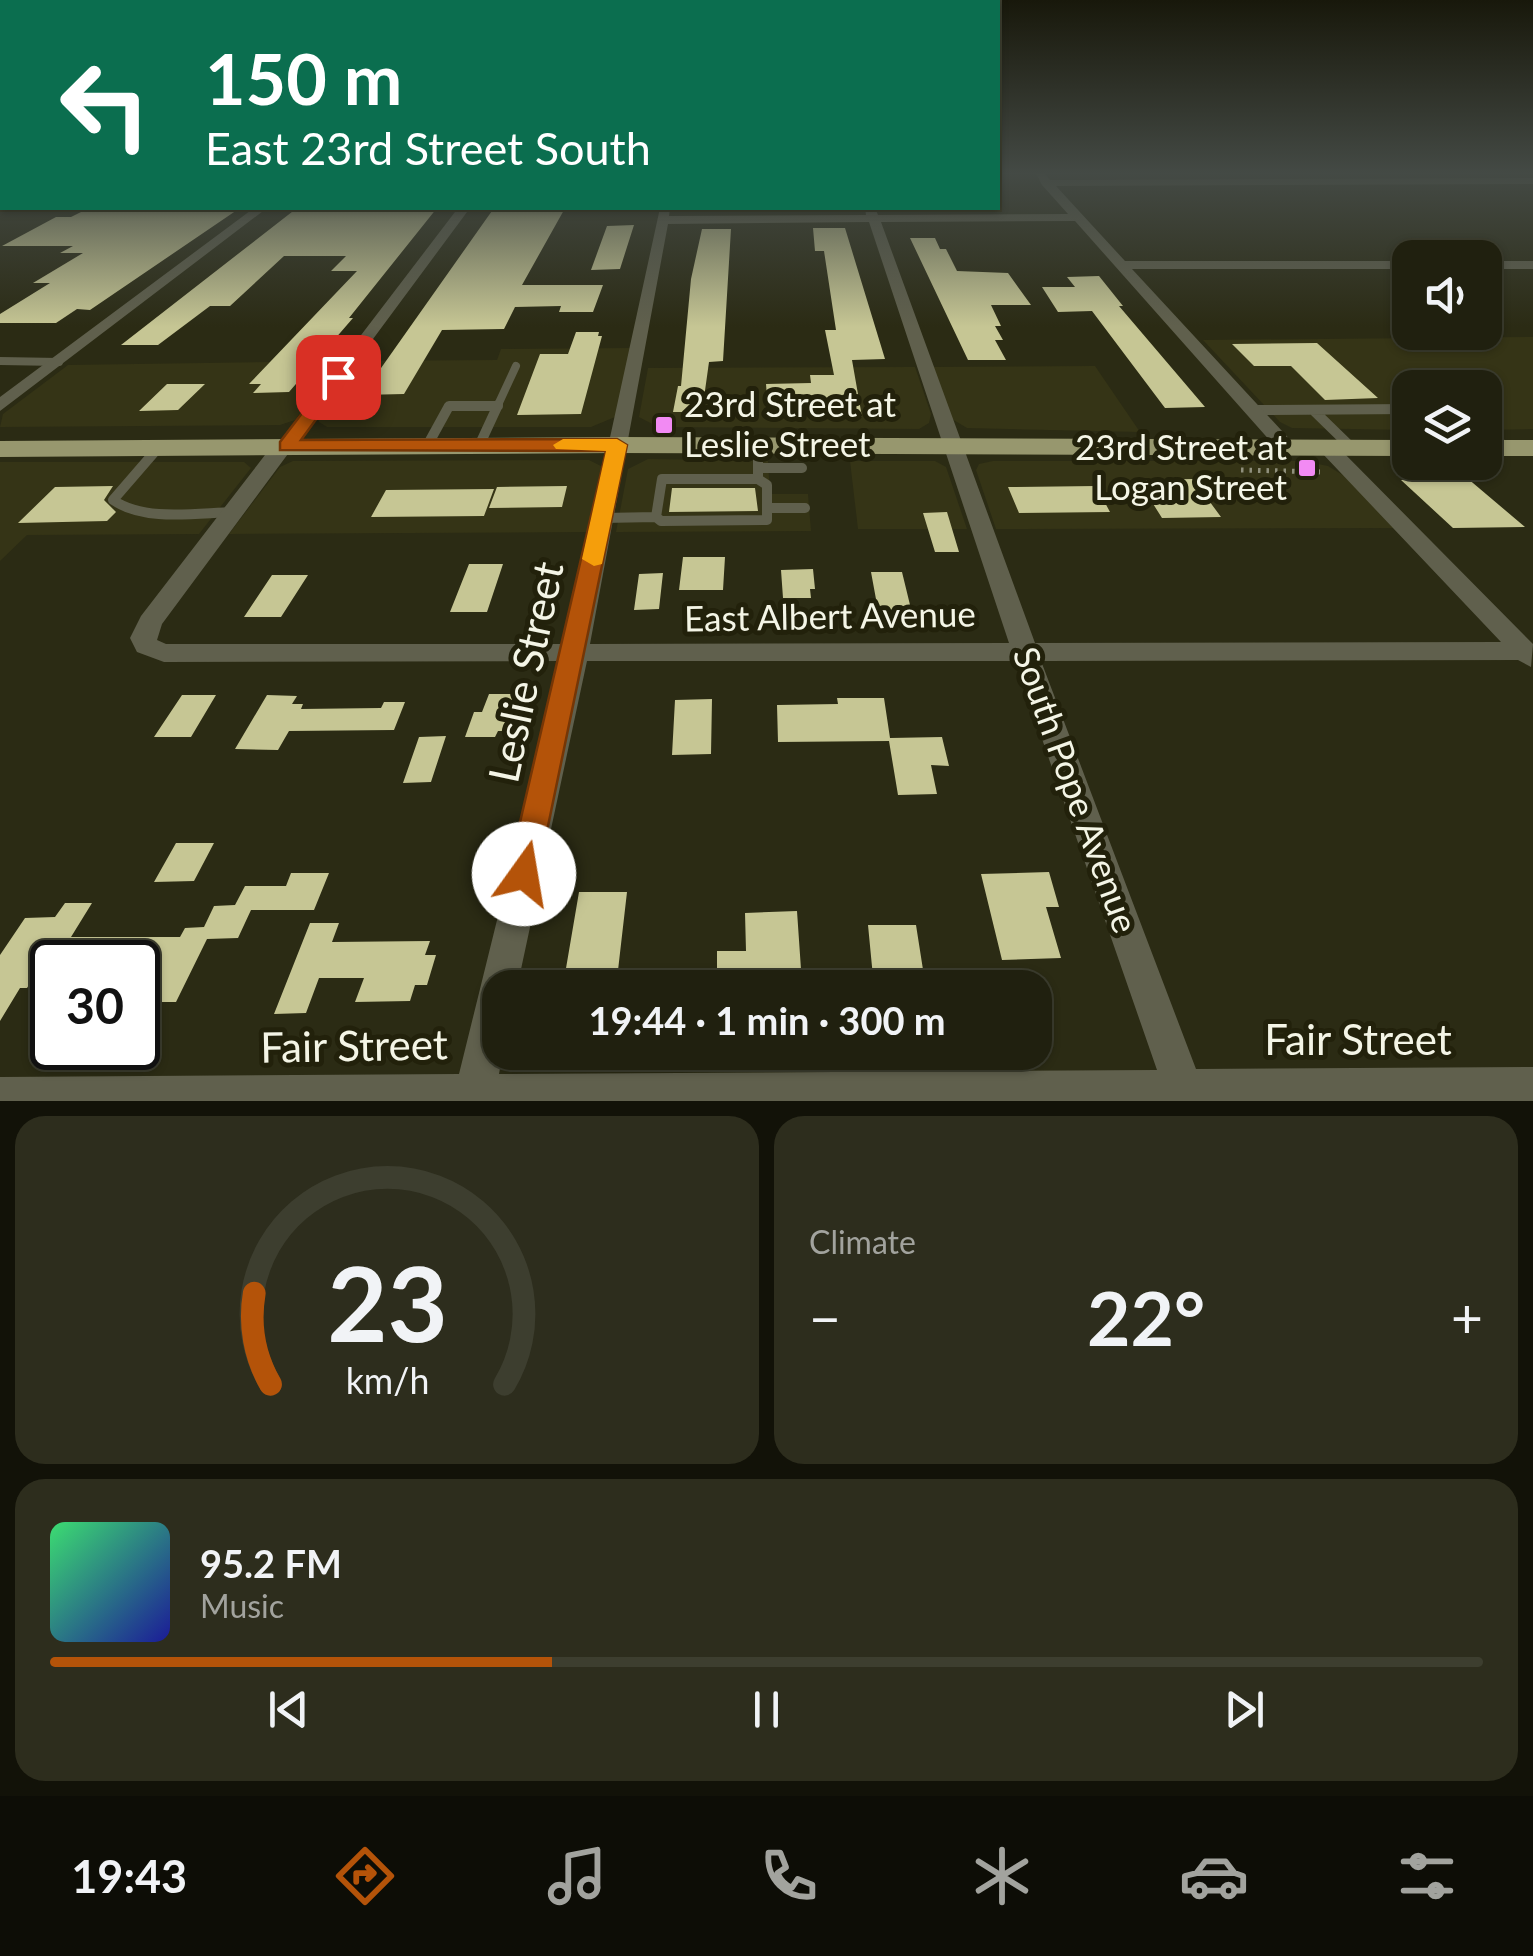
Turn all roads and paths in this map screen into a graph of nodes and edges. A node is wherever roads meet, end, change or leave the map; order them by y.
1 (240, 224) edge
2 (452, 224) edge
3 (662, 224) edge
4 (876, 224) edge
5 (1086, 224) edge
6 (1122, 265) junction
7 (1392, 265) edge
8 (1502, 265) edge
9 (1533, 265) edge
10 (0, 361) edge
11 (59, 362) junction
12 (516, 366) dead end
13 (0, 406) edge
14 (498, 406) junction
15 (1392, 409) edge
16 (1253, 410) junction
17 (1312, 410) junction
18 (617, 445) junction
19 (285, 446) junction
20 (426, 446) junction
21 (479, 446) junction
22 (952, 446) junction
23 (158, 448) junction
24 (1287, 448) junction
25 (0, 449) edge
26 (1392, 450) edge
27 (1339, 456) junction
28 (758, 464) junction
29 (802, 468) dead end
30 (1228, 468) dead end
31 (768, 508) junction
32 (805, 508) dead end
33 (232, 512) junction
34 (602, 518) junction
35 (656, 518) junction
36 (1025, 650) junction
37 (574, 655) junction
38 (1529, 655) edge
39 (1533, 1087) edge
40 (1183, 1088) junction
41 (474, 1092) junction
42 (1070, 1095) edge
43 (0, 1097) edge
44 (75, 1099) edge

1 - 11 street
2 - 19 street
3 - 18 street, Leslie Street
4 - 22 street, South Pope Avenue
5 - 6 street
6 - 7 street
6 - 16 street
8 - 9 street
10 - 11 lane
11 - 13 street
12 - 14 lane
14 - 20 lane
14 - 21 lane
15 - 17 lane
16 - 17 lane
16 - 24 street
17 - 27 lane
18 - 21 main road
18 - 28 main road
18 - 34 street, Leslie Street
19 - 20 main road
19 - 23 main road
19 - 33 street
20 - 21 main road
22 - 24 main road
22 - 28 main road
22 - 36 street, South Pope Avenue
23 - 25 main road
23 - 33 lane
24 - 27 main road
26 - 27 main road
27 - 30 path
27 - 38 street
28 - 29 lane
28 - 31 lane
28 - 35 lane
31 - 32 lane
31 - 35 lane
33 - 37 street, East Albert Avenue
34 - 35 lane
34 - 37 street, Leslie Street
36 - 37 street, East Albert Avenue
36 - 38 street, East Albert Avenue
36 - 40 street, South Pope Avenue
37 - 41 street, Leslie Street
39 - 40 street, Fair Street
40 - 42 street, Fair Street
41 - 42 street, Fair Street
41 - 44 street, Fair Street
43 - 44 street, Fair Street

